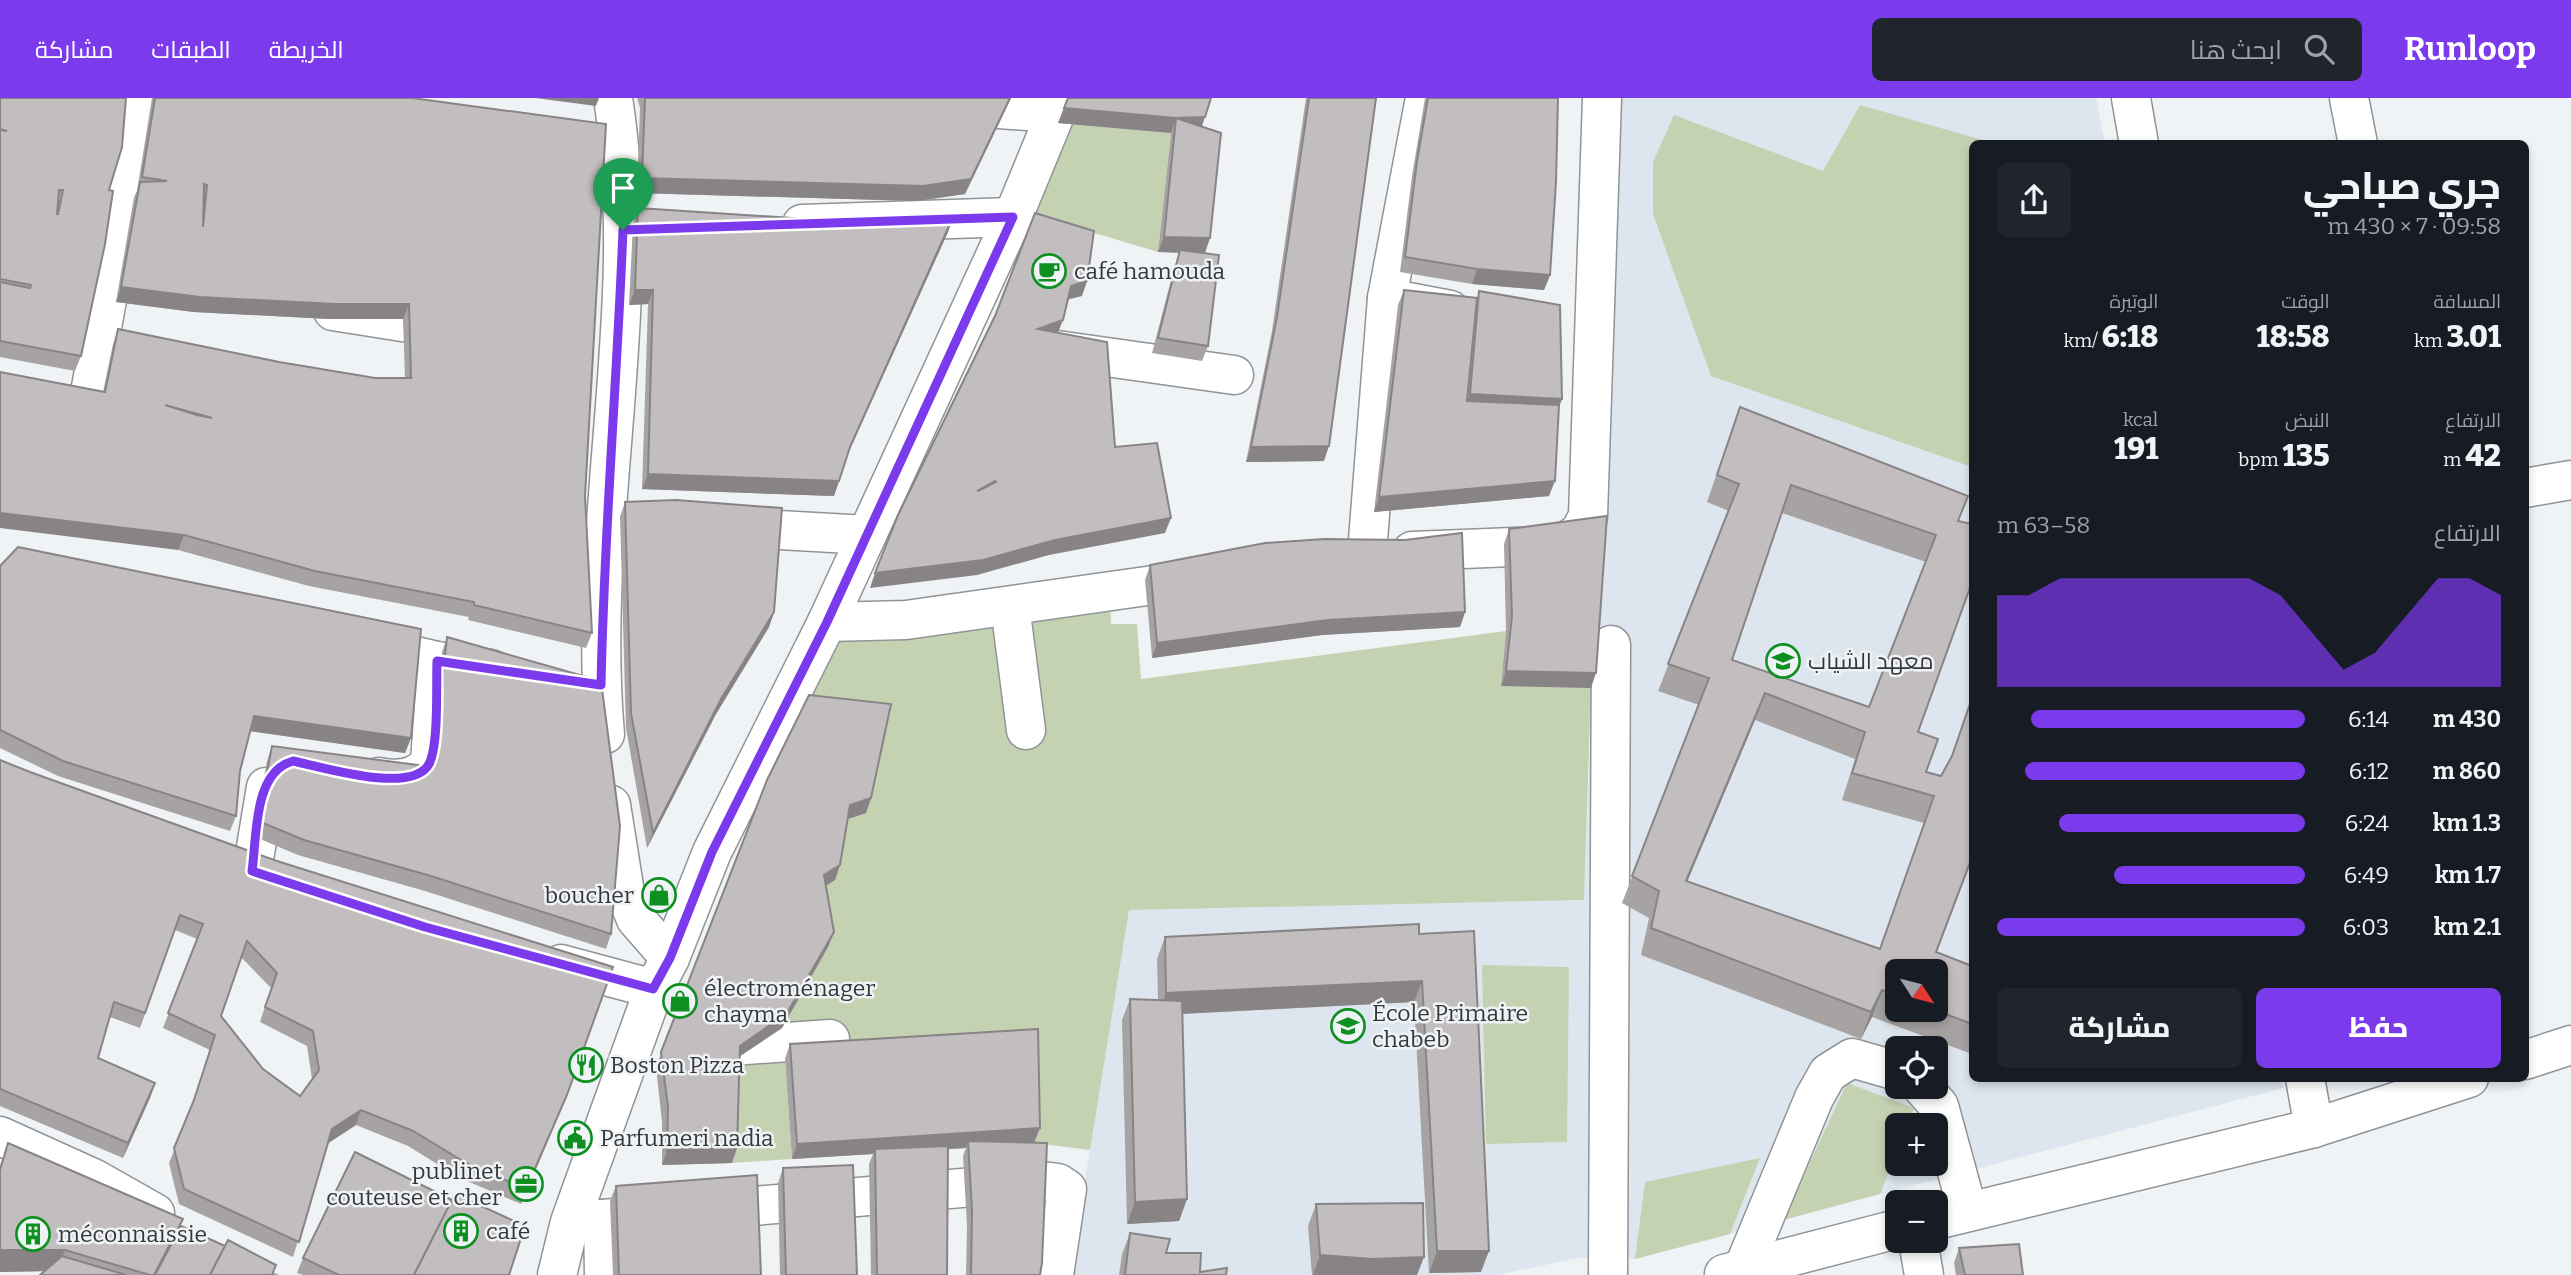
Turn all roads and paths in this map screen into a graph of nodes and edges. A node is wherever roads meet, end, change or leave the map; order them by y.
1 (144, 98) edge
2 (613, 98) edge
3 (961, 98) edge
4 (1425, 98) edge
5 (1602, 98) edge
6 (2131, 98) edge
7 (2350, 98) edge
8 (1059, 105) edge
9 (2138, 140) edge
10 (2357, 140) edge
11 (581, 152) edge
12 (622, 157) junction
13 (1013, 217) junction
14 (762, 225) edge
15 (1387, 298) junction
16 (300, 306) edge
17 (1490, 317) edge
18 (1555, 329) edge
19 (958, 335) junction
20 (494, 337) edge
21 (1594, 337) junction
22 (1234, 375) dead end
23 (83, 431) edge
24 (2571, 480) edge
25 (2529, 487) edge
26 (605, 520) junction
27 (646, 523) edge
28 (688, 525) edge
29 (867, 535) junction
30 (1367, 553) junction
31 (1327, 559) edge
32 (1233, 573) edge
33 (1010, 606) junction
34 (827, 622) junction
35 (331, 636) edge
36 (1611, 645) dead end
37 (437, 661) junction
38 (522, 673) edge
39 (561, 679) edge
40 (601, 685) junction
41 (1026, 730) dead end
42 (293, 761) edge
43 (342, 771) edge
44 (215, 857) edge
45 (252, 871) junction
46 (289, 883) edge
47 (533, 956) edge
48 (662, 973) junction
49 (830, 1038) dead end
50 (2571, 1045) edge
51 (630, 1053) junction
52 (2529, 1059) edge
53 (1885, 1068) edge
54 (2306, 1082) edge
55 (2457, 1082) edge
56 (1933, 1099) edge
57 (2314, 1128) junction
58 (0, 1136) edge
59 (1952, 1216) edge
60 (587, 1220) junction
61 (1885, 1233) edge
62 (191, 1234) edge
63 (1920, 1253) edge
64 (1732, 1272) edge
65 (557, 1275) edge
66 (604, 1275) edge
67 (1054, 1275) edge
68 (1608, 1275) edge
69 (1924, 1275) edge

1 - 23 street
2 - 12 street
3 - 8 street
4 - 15 street
5 - 21 street
6 - 9 street
7 - 10 street
8 - 13 street
11 - 12 street
12 - 26 street
13 - 14 street
13 - 19 street
15 - 17 street
15 - 30 street
16 - 20 street
18 - 21 street
19 - 22 street
19 - 29 street
21 - 30 street
24 - 25 street
26 - 27 street
26 - 40 street
28 - 29 street
29 - 34 street
30 - 31 street
32 - 33 street
33 - 34 street
33 - 41 street
34 - 48 street
35 - 37 street
36 - 68 street
37 - 38 street
37 - 43 street
39 - 40 street
40 - 48 street
42 - 45 street
44 - 45 street
45 - 46 street
47 - 48 street
48 - 51 street
49 - 51 street
50 - 52 street
51 - 60 street
53 - 64 street
54 - 57 street
55 - 57 street
56 - 59 street
57 - 59 street
58 - 62 street
60 - 65 street
60 - 66 street
60 - 67 street
61 - 64 street
63 - 69 street

